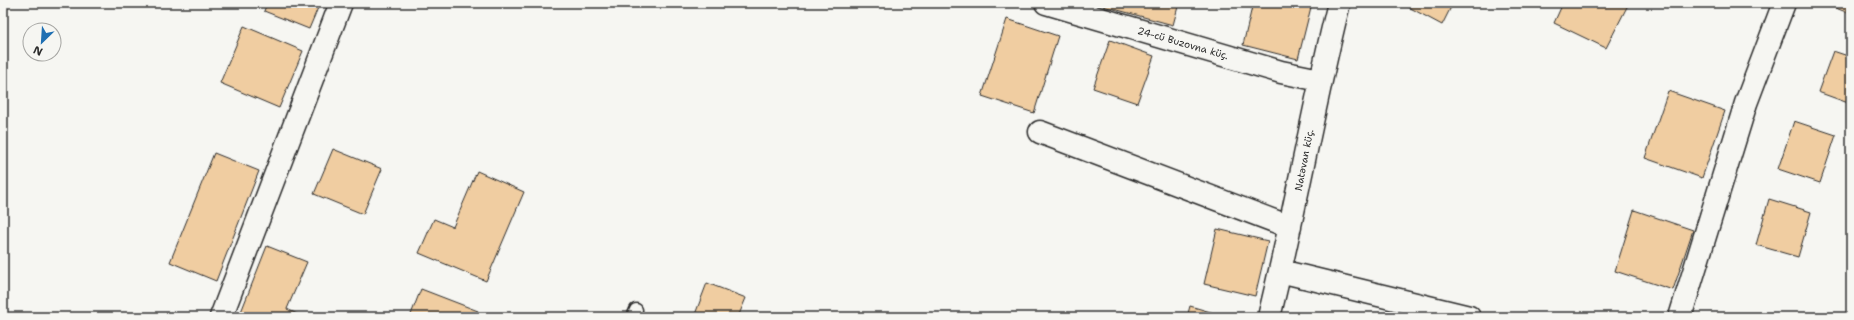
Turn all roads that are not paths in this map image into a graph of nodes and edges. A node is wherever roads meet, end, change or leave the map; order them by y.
1 (340, 3) edge
2 (1046, 3) edge
3 (1339, 3) edge
4 (1784, 3) edge
5 (1320, 80) junction
6 (1040, 132) dead end
7 (1290, 227) junction
8 (1280, 271) junction
9 (221, 317) edge
10 (1269, 317) edge
11 (1469, 317) edge
12 (1680, 317) edge

1 - 9 street
2 - 5 street, 24-cü Buzovna küç.
3 - 5 street, Natəvan küç.
4 - 12 street
5 - 7 street, Natəvan küç.
6 - 7 street
7 - 8 street, Natəvan küç.
8 - 10 street, Natəvan küç.
8 - 11 street

